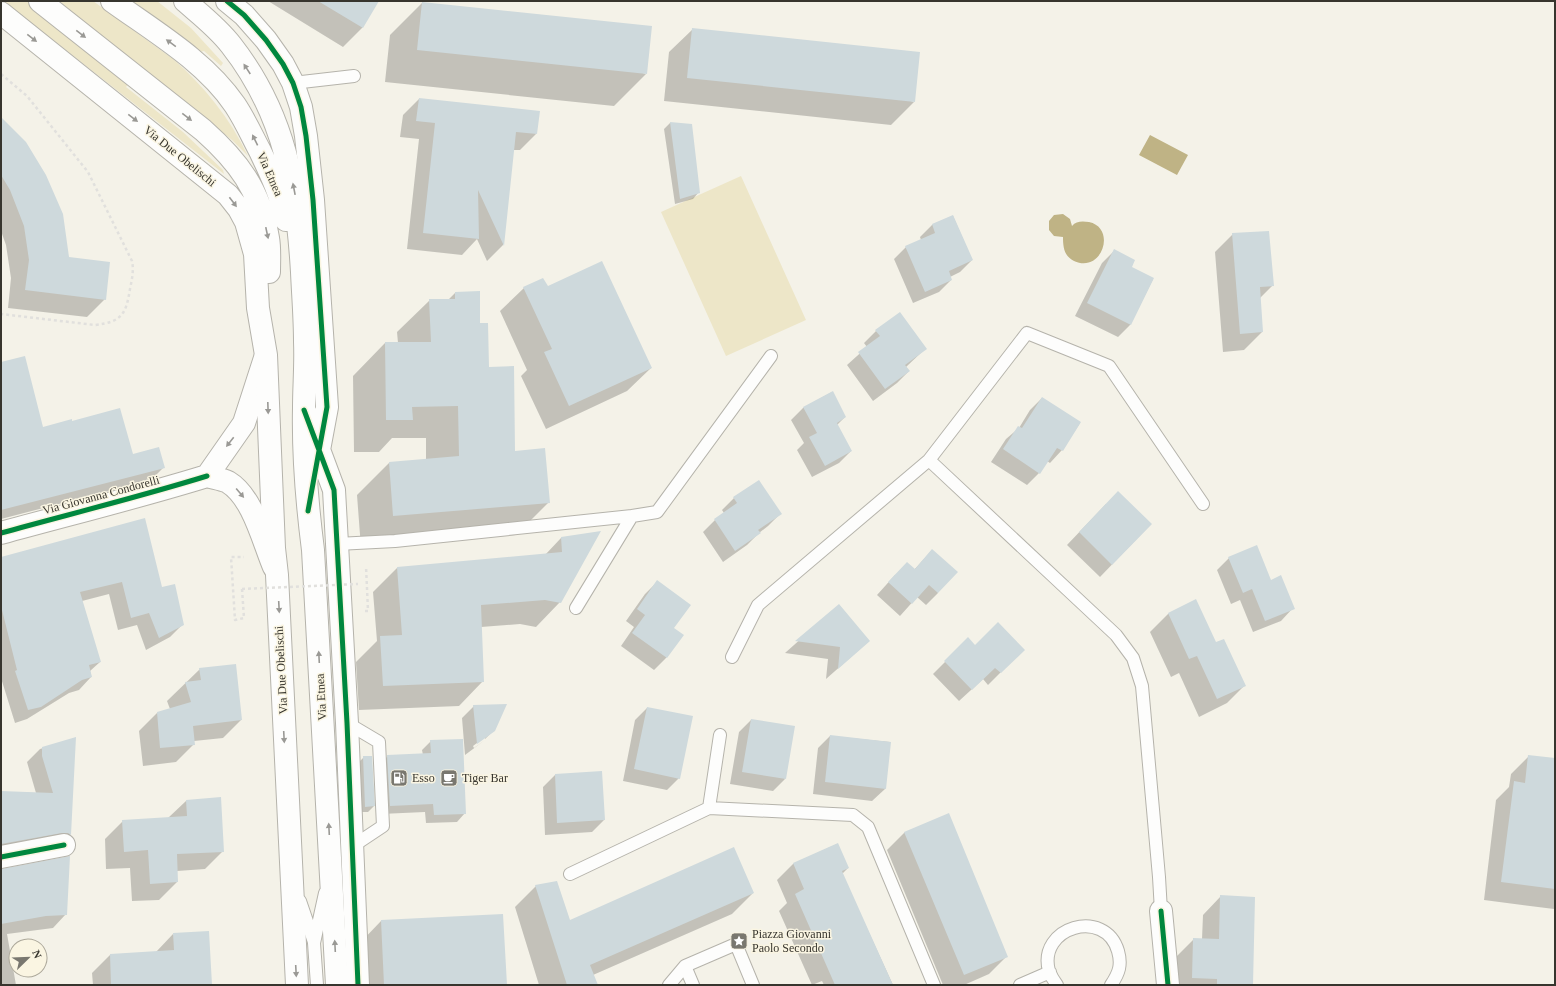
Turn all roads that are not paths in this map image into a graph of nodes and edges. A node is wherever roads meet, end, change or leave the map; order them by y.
1 (40, 1) edge
2 (112, 1) edge
3 (185, 1) edge
4 (227, 1) edge
5 (1, 14) edge
6 (354, 76) dead end
7 (293, 83) junction
8 (266, 355) junction
9 (771, 356) dead end
10 (304, 410) junction
11 (319, 451) junction
12 (929, 460) junction
13 (207, 476) junction
14 (1203, 504) dead end
15 (308, 510) junction
16 (632, 516) junction
17 (1, 533) edge
18 (337, 544) junction
19 (277, 575) junction
20 (576, 608) dead end
21 (732, 657) dead end
22 (347, 723) junction
23 (323, 724) junction
24 (720, 735) dead end
25 (710, 808) junction
26 (64, 846) dead end
27 (353, 846) junction
28 (1, 857) edge
29 (331, 868) junction
30 (570, 874) dead end
31 (291, 876) junction
32 (1161, 911) joint
33 (314, 943) junction
34 (685, 966) junction
35 (1050, 972) junction
36 (297, 985) edge
37 (317, 985) edge
38 (337, 985) edge
39 (358, 985) edge
40 (669, 985) edge
41 (693, 985) edge
42 (753, 985) edge
43 (934, 985) edge
44 (1020, 985) edge
45 (1057, 985) edge
46 (1112, 985) edge
47 (1168, 985) edge

1 -> 8 main road, Via Due Obelischi
10 -> 2 main road, Via Etnea
10 -> 3 main road, Via Etnea
4 - 7 main road
5 -> 8 main road, Via Due Obelischi
6 - 7 lane
7 - 11 main road
8 -> 13 main road
8 -> 19 main road, Via Due Obelischi
9 - 16 lane
10 - 11 main road
10 - 15 main road, Via Etnea
11 - 15 main road
11 - 18 main road
12 - 14 lane
12 - 21 lane
12 - 32 lane
13 - 17 main road, Via Giovanna Condorelli
13 -> 19 main road
23 -> 15 main road, Via Etnea
16 - 18 lane
16 - 20 lane
18 - 22 main road
19 -> 31 main road, Via Due Obelischi
22 - 23 main road
22 - 27 main road
22 - 27 lane
29 -> 23 main road, Via Etnea
24 - 25 lane
25 - 30 lane
25 - 43 lane
26 - 28 main road
27 - 39 main road
29 - 33 lane
38 -> 29 main road, Via Etnea
31 - 33 lane
31 -> 36 main road, Via Due Obelischi
32 - 47 main road
33 - 37 lane
34 - 40 lane
34 - 41 lane
34 - 42 lane
35 - 44 lane
35 - 45 lane
35 - 46 lane

